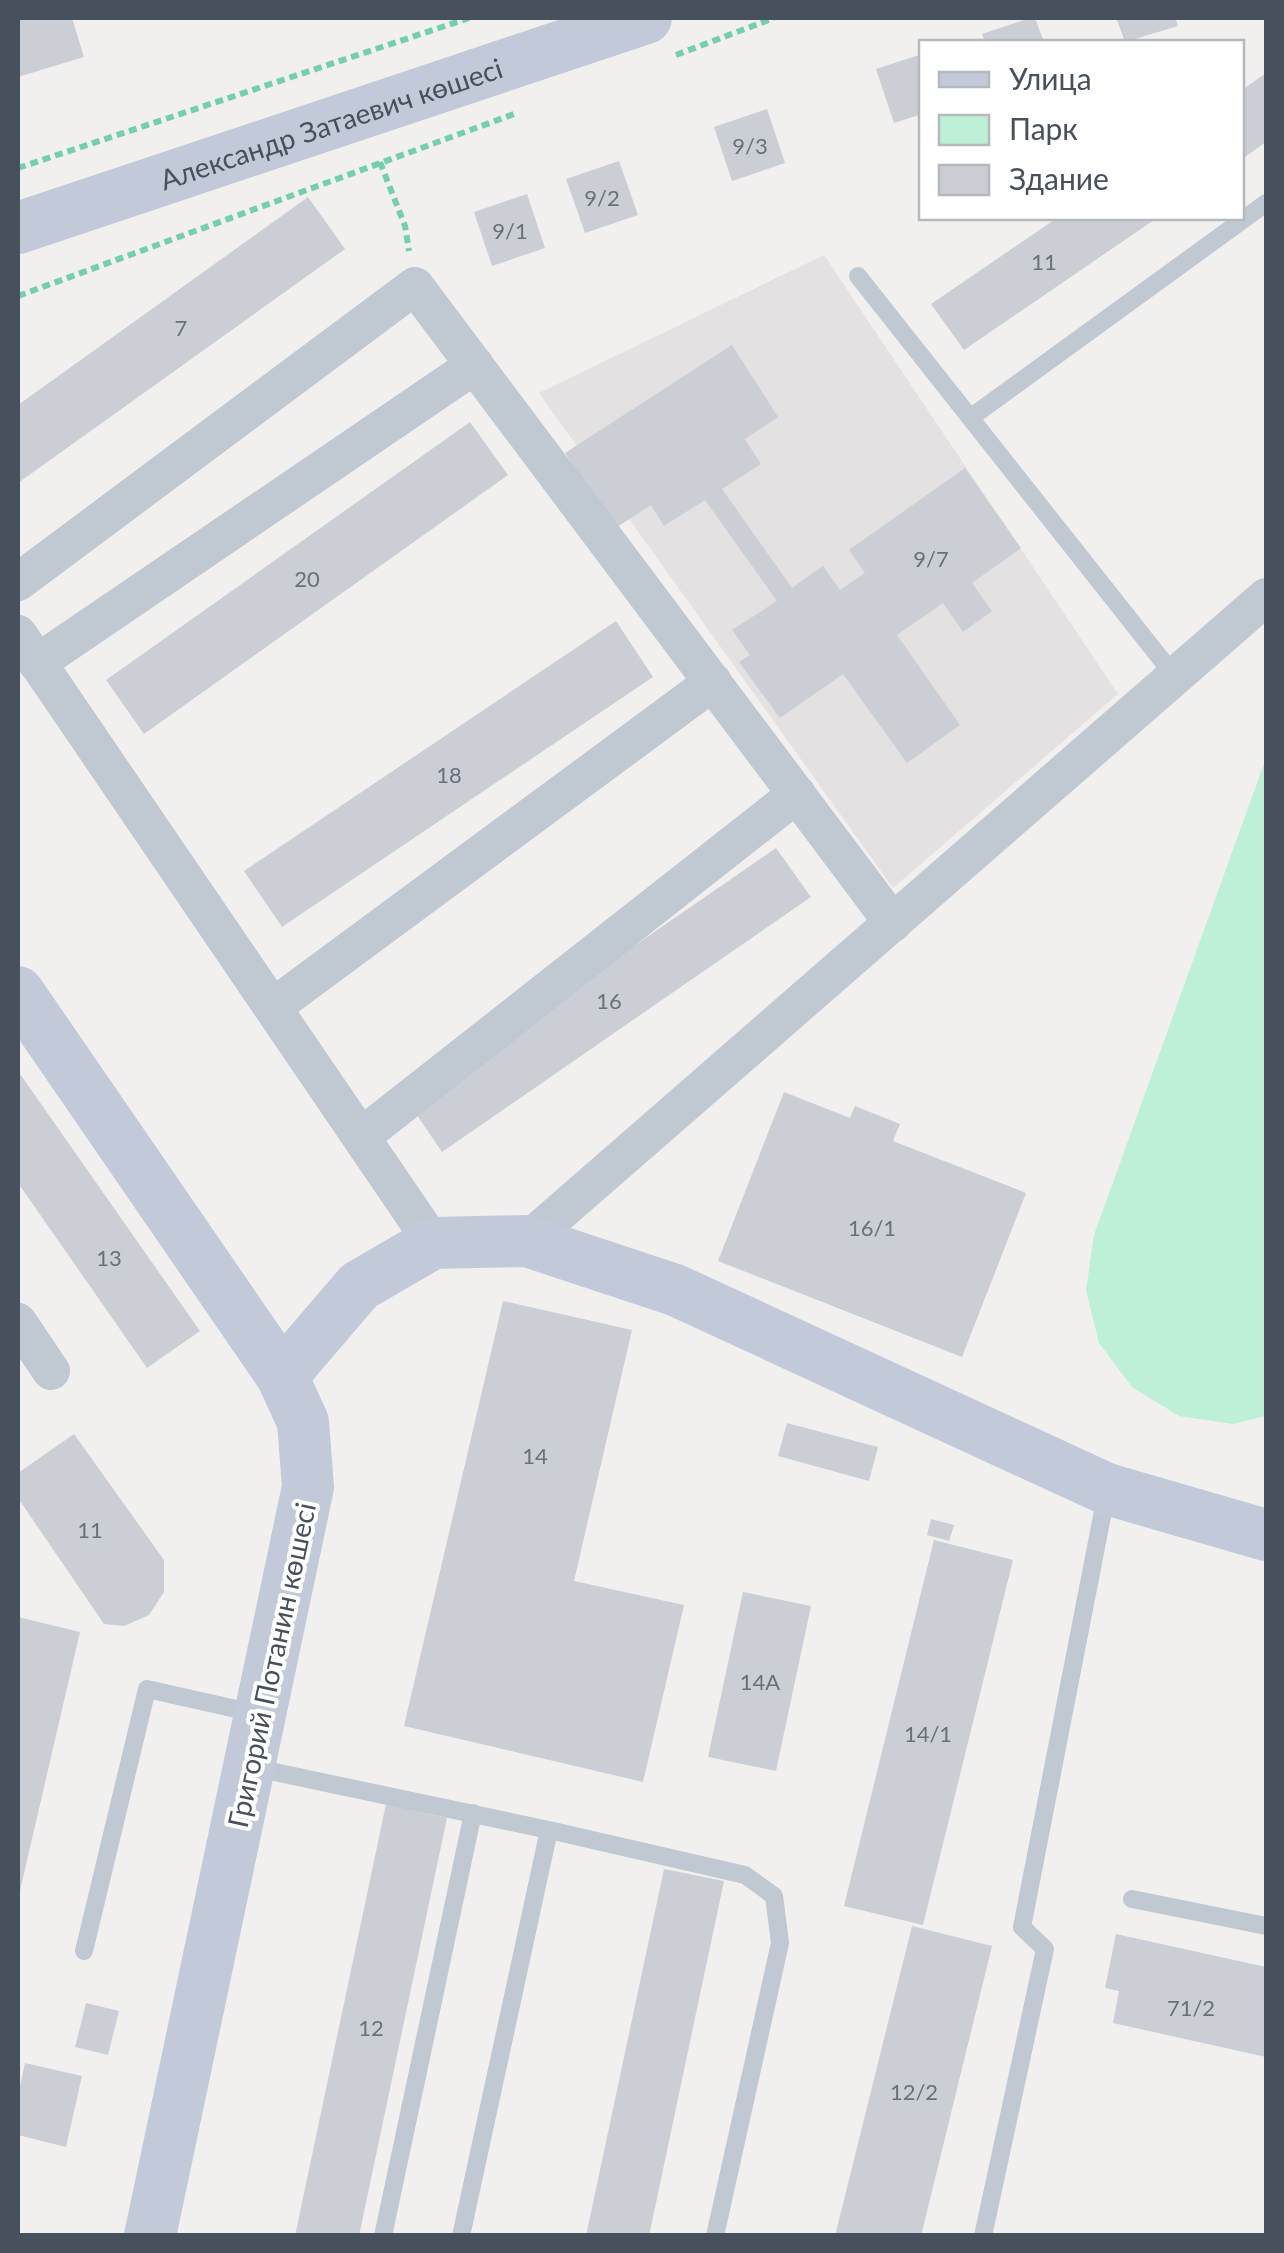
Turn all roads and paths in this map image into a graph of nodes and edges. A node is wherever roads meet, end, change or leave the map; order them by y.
1 (469, 18) edge
2 (774, 18) edge
3 (655, 38) edge
4 (522, 111) dead end
5 (380, 162) junction
6 (18, 168) edge
7 (1266, 203) edge
8 (1244, 219) edge
9 (1243, 220) edge
10 (18, 228) edge
11 (858, 276) dead end
12 (416, 286) junction
13 (18, 296) edge
14 (475, 365) junction
15 (970, 418) junction
16 (18, 582) edge
17 (1266, 597) edge
18 (25, 649) edge
19 (1176, 678) junction
20 (713, 682) junction
21 (797, 794) junction
22 (893, 924) junction
23 (18, 992) edge
24 (273, 1007) junction
25 (362, 1136) junction
26 (527, 1241) junction
27 (434, 1243) junction
28 (18, 1322) edge
29 (51, 1371) dead end
30 (282, 1376) junction
31 (1107, 1490) junction
32 (1266, 1535) edge
33 (260, 1714) junction
34 (251, 1767) junction
35 (473, 1814) junction
36 (549, 1830) junction
37 (1132, 1898) dead end
38 (1266, 1926) edge
39 (84, 1951) dead end
40 (150, 2236) edge
41 (383, 2236) edge
42 (460, 2236) edge
43 (715, 2236) edge
44 (983, 2236) edge

1 - 6 path
2 - 3 path
3 - 10 street, Александр Затаевич көшесі
4 - 5 path
5 - 12 path
5 - 13 path
7 - 8 lane
9 - 15 lane
11 - 15 lane
12 - 14 street
12 - 16 street
14 - 18 street
14 - 20 street
15 - 19 lane
17 - 19 street
18 - 24 street
19 - 22 street
20 - 21 street
20 - 24 street
21 - 22 street
21 - 25 street
22 - 26 street
23 - 30 street, Григорий Потанин көшесі
24 - 25 street
25 - 27 street
26 - 27 street
26 - 31 street
27 - 30 street
28 - 29 street
30 - 33 street, Григорий Потанин көшесі
31 - 32 street
31 - 44 lane
33 - 34 street, Григорий Потанин көшесі
33 - 39 lane
34 - 35 lane
34 - 40 street, Григорий Потанин көшесі
35 - 36 lane
35 - 41 lane
36 - 42 lane
36 - 43 lane
37 - 38 lane

